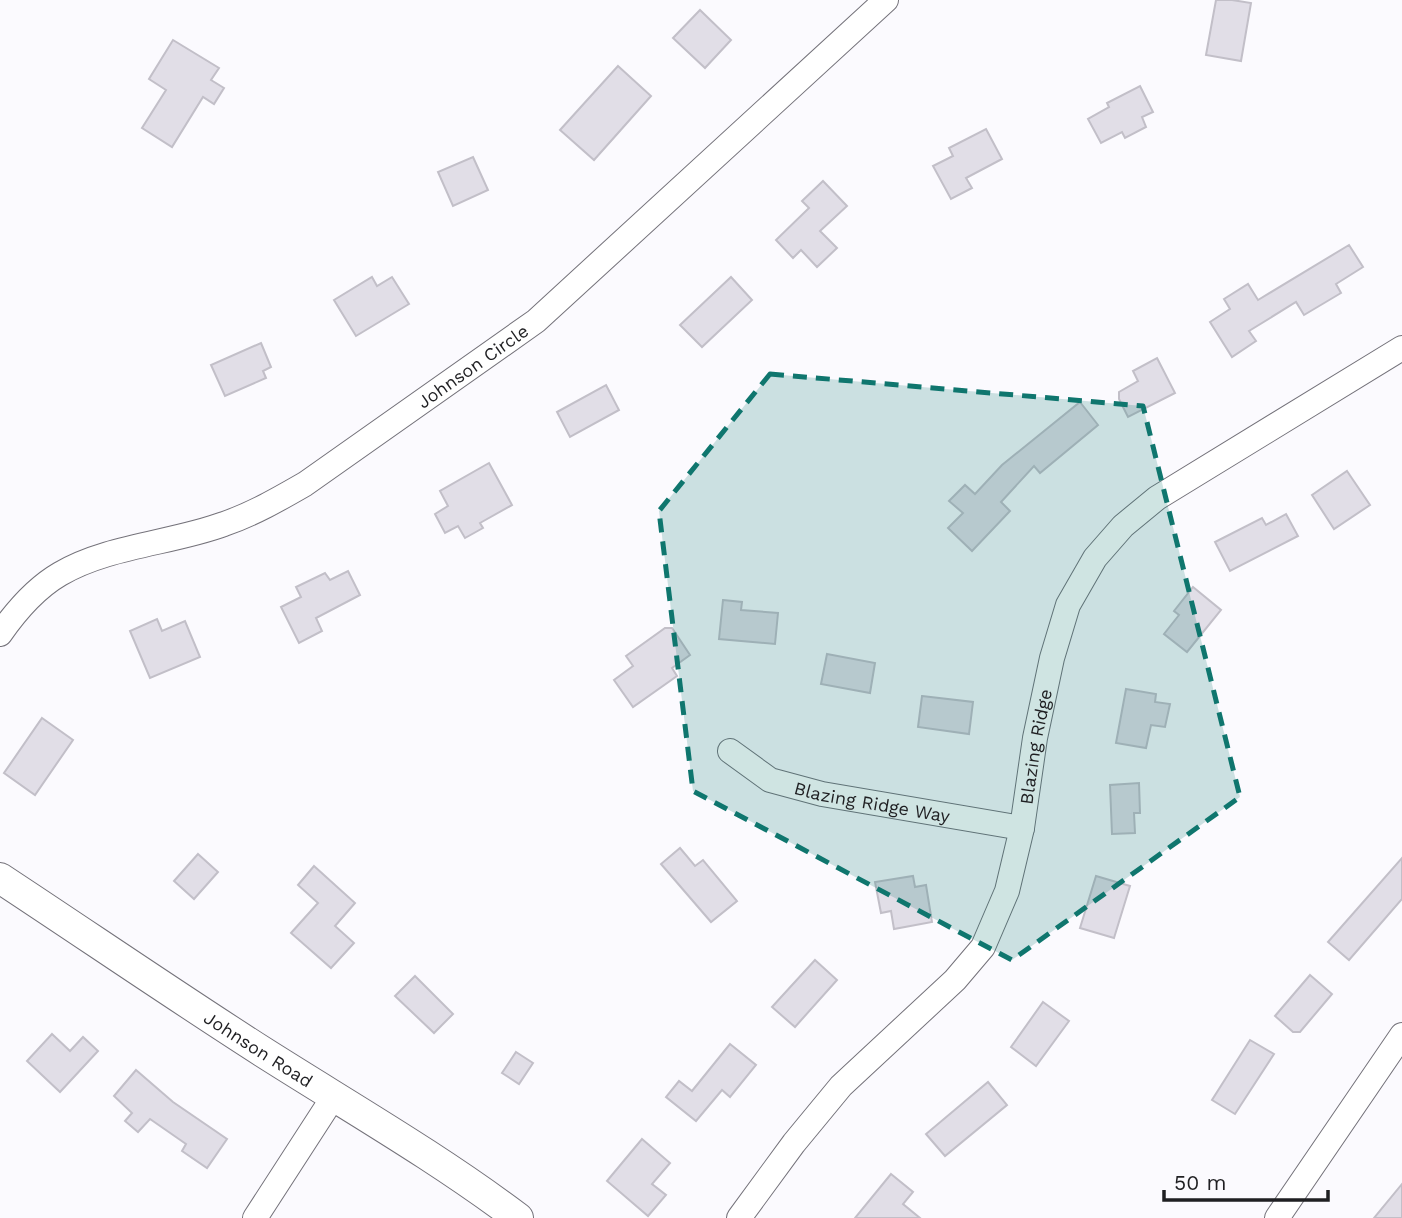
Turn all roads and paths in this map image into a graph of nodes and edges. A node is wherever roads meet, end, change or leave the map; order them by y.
1 (886, 0) edge
2 (1402, 348) edge
3 (0, 634) edge
4 (730, 751) dead end
5 (1022, 828) junction
6 (0, 878) edge
7 (1402, 1035) edge
8 (334, 1096) junction
9 (255, 1218) edge
10 (518, 1218) edge
11 (739, 1218) edge
12 (1277, 1218) edge

1 - 3 street, Johnson Circle
2 - 5 street, Blazing Ridge
4 - 5 street, Blazing Ridge Way
5 - 11 street, Blazing Ridge
6 - 8 street, Johnson Road
7 - 12 street
8 - 9 street
8 - 10 street, Johnson Road

